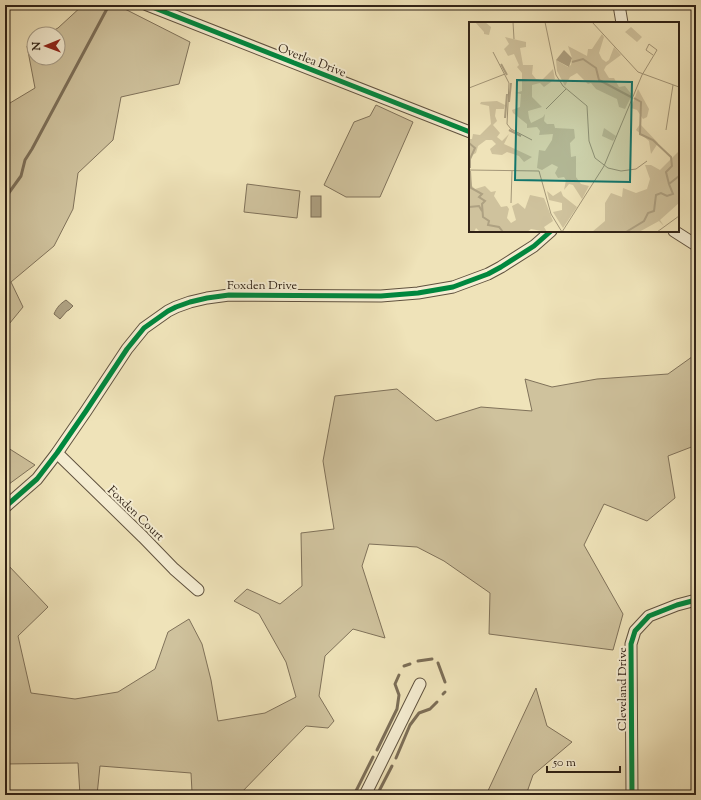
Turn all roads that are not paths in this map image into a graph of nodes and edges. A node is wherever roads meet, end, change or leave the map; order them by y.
1 (147, 5) edge
2 (619, 5) edge
3 (622, 22) edge
4 (469, 132) edge
5 (550, 232) edge
6 (676, 232) edge
7 (696, 245) edge
8 (57, 453) junction
9 (5, 507) edge
10 (198, 590) dead end
11 (696, 600) edge
12 (420, 684) dead end
13 (365, 795) edge
14 (632, 795) edge

1 - 4 street, Overlea Drive
2 - 3 street
5 - 8 street, Foxden Drive
6 - 7 street
8 - 9 street, Foxden Drive
8 - 10 street, Foxden Court
11 - 14 street, Cleveland Drive
12 - 13 street

